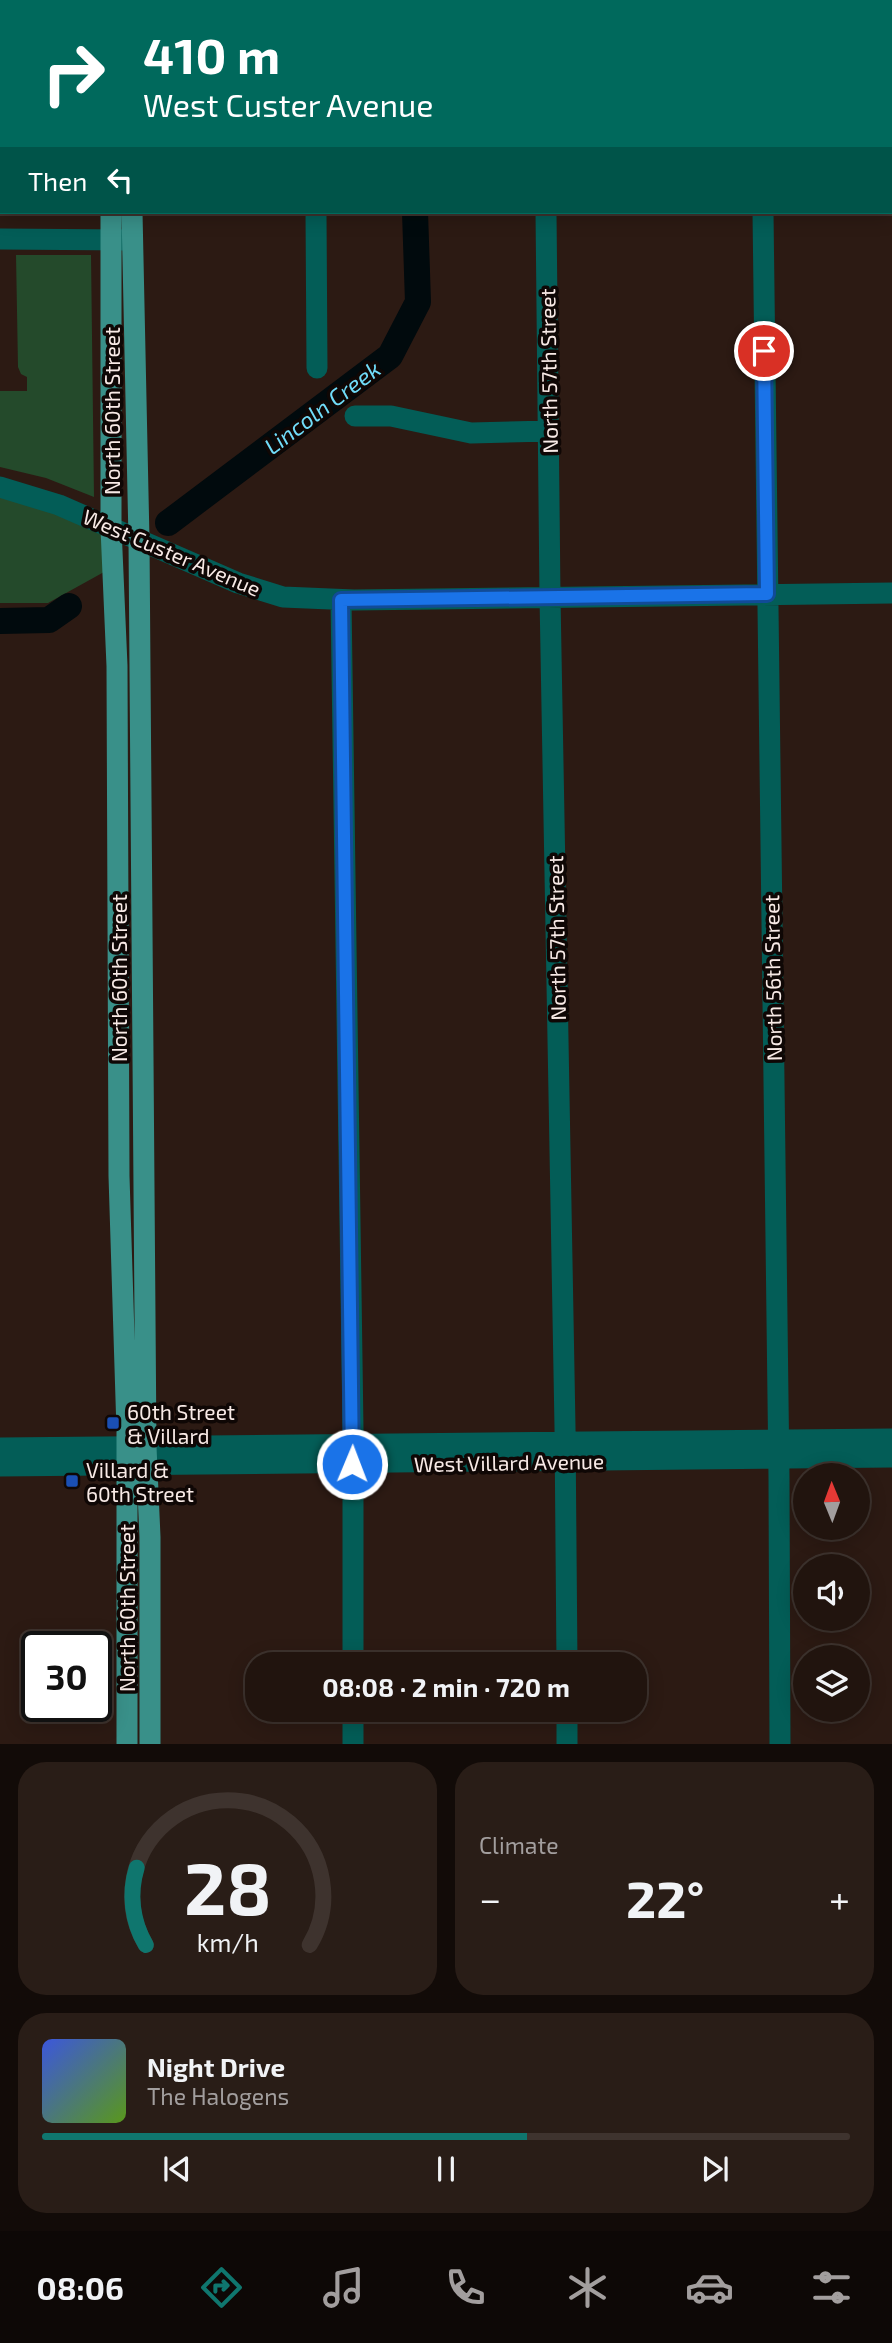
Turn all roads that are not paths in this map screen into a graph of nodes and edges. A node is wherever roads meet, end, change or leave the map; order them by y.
1 (111, 214) edge
2 (132, 214) edge
3 (316, 214) edge
4 (546, 214) edge
5 (763, 214) edge
6 (0, 239) edge
7 (111, 240) junction
8 (133, 240) junction
9 (317, 368) dead end
10 (355, 416) dead end
11 (549, 431) junction
12 (0, 487) edge
13 (111, 528) junction
14 (139, 540) junction
15 (892, 593) edge
16 (767, 594) junction
17 (550, 597) junction
18 (341, 600) junction
19 (892, 1439) edge
20 (0, 1448) edge
21 (779, 1449) junction
22 (565, 1452) junction
23 (353, 1455) junction
24 (137, 1457) junction
25 (892, 1457) edge
26 (0, 1466) edge
27 (353, 1652) edge
28 (567, 1652) edge
29 (353, 1722) edge
30 (567, 1722) edge
31 (127, 1744) edge
32 (150, 1744) edge
33 (353, 1744) edge
34 (567, 1744) edge
35 (780, 1744) edge

1 - 7 main road, North 60th Street
2 - 8 main road, North 60th Street
3 - 9 street
4 - 11 street, North 57th Street
5 - 16 street, North 56th Street
6 - 7 street
7 - 8 street
7 - 13 main road, North 60th Street
8 - 14 main road, North 60th Street
10 - 11 street
11 - 17 street, North 57th Street
12 - 13 street, West Custer Avenue
13 - 14 street, West Custer Avenue
13 - 24 main road, North 60th Street
14 - 18 street, West Custer Avenue
14 - 24 main road, North 60th Street
15 - 16 street, West Custer Avenue
16 - 17 street, West Custer Avenue
16 - 21 street, North 56th Street
17 - 18 street, West Custer Avenue
17 - 22 street, North 57th Street
18 - 23 street
19 - 21 street, West Villard Avenue
20 - 24 street, West Villard Avenue
21 - 22 street, West Villard Avenue
21 - 25 street, West Villard Avenue
21 - 35 street, North 56th Street
22 - 23 street, West Villard Avenue
22 - 28 street, North 57th Street
23 - 24 street, West Villard Avenue
23 - 27 street
24 - 26 street, West Villard Avenue
24 - 31 main road, North 60th Street
24 - 32 main road, North 60th Street
29 - 33 street
30 - 34 street

